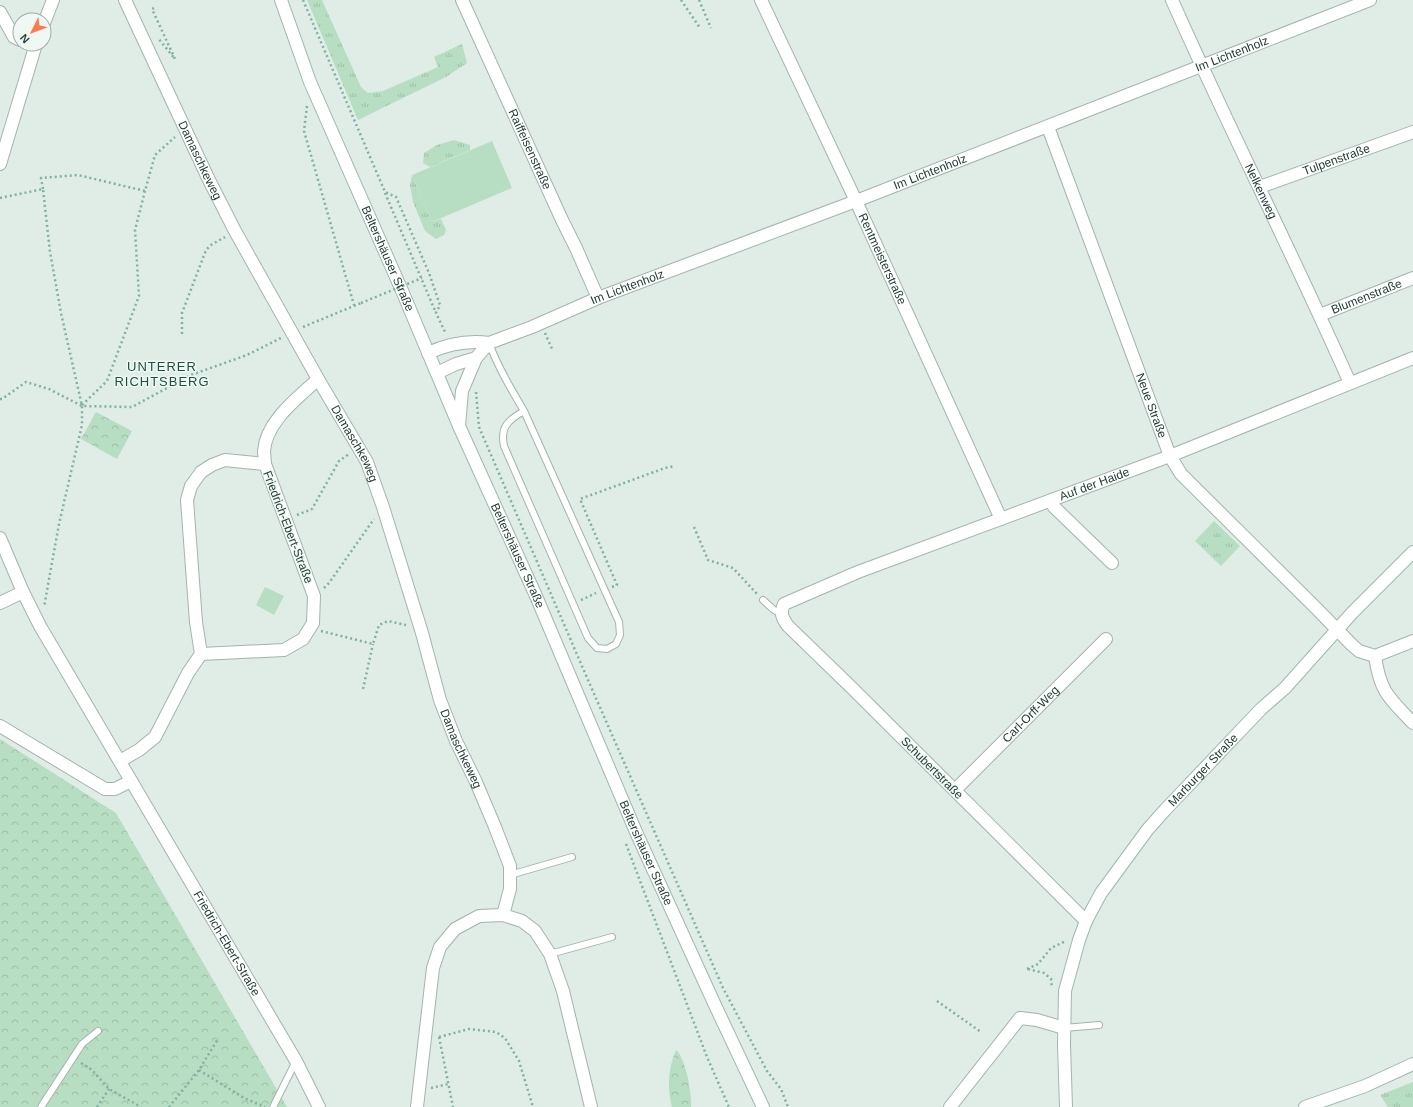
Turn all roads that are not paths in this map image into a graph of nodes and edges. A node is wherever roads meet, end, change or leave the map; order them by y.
1 (53, 0) edge
2 (125, 0) edge
3 (281, 0) edge
4 (462, 0) edge
5 (761, 0) edge
6 (1172, 0) edge
7 (1370, 0) edge
8 (0, 12) edge
9 (48, 12) edge
10 (12, 33) edge
11 (31, 52) edge
12 (1201, 66) junction
13 (1048, 127) junction
14 (1413, 132) edge
15 (0, 164) edge
16 (1260, 187) junction
17 (856, 201) junction
18 (1413, 278) edge
19 (598, 298) junction
20 (1320, 315) junction
21 (489, 343) junction
22 (428, 353) junction
23 (476, 358) junction
24 (1413, 358) edge
25 (437, 373) junction
26 (318, 379) junction
27 (1350, 383) junction
28 (524, 411) junction
29 (459, 426) junction
30 (1170, 456) junction
31 (265, 464) junction
32 (1052, 500) junction
33 (1001, 519) junction
34 (0, 538) edge
35 (1413, 552) edge
36 (1112, 563) dead end
37 (23, 592) junction
38 (763, 600) road end
39 (0, 603) edge
40 (781, 614) junction
41 (1338, 630) junction
42 (1106, 639) dead end
43 (1413, 641) edge
44 (201, 654) junction
45 (1375, 656) junction
46 (1413, 723) edge
47 (0, 726) edge
48 (120, 761) junction
49 (132, 781) junction
50 (955, 790) junction
51 (572, 857) dead end
52 (510, 875) junction
53 (503, 915) junction
54 (1086, 921) junction
55 (612, 937) dead end
56 (550, 954) junction
57 (1099, 1025) dead end
58 (1064, 1028) junction
59 (98, 1031) dead end
60 (296, 1061) junction
61 (1413, 1064) edge
62 (41, 1107) edge
63 (273, 1107) edge
64 (319, 1107) edge
65 (416, 1107) edge
66 (591, 1107) edge
67 (763, 1107) edge
68 (950, 1107) edge
69 (1066, 1107) edge
70 (1305, 1107) edge

1 - 9 street
2 - 26 street, Damaschkeweg
3 - 22 street, Beltershäuser Straße
4 - 19 street, Raiffeisenstraße
5 - 17 street, Rentmeisterstraße
6 - 12 street, Nelkenweg
7 - 12 street, Im Lichtenholz
8 - 10 street
11 - 15 street
12 - 13 street, Im Lichtenholz
12 - 16 street, Nelkenweg
13 - 17 street, Im Lichtenholz
13 - 30 street, Neue Straße
14 - 16 street, Tulpenstraße
16 - 20 street, Nelkenweg
17 - 19 street, Im Lichtenholz
17 - 33 street, Rentmeisterstraße
18 - 20 street, Blumenstraße
19 - 21 street, Im Lichtenholz
20 - 27 street, Nelkenweg
21 - 22 street, Im Lichtenholz
21 - 23 street, Im Lichtenholz
21 - 28 lane
22 - 25 street, Beltershäuser Straße
23 - 25 street
23 - 29 street, Im Lichtenholz
24 - 27 street, Auf der Haide
25 - 29 street, Beltershäuser Straße
26 - 31 street
26 - 52 street, Damaschkeweg
27 - 30 street, Auf der Haide
28 - 28 lane
29 - 67 street, Beltershäuser Straße
30 - 32 street, Auf der Haide
30 - 41 street, Neue Straße
31 - 44 street, Friedrich-Ebert-Straße
31 - 44 street, Friedrich-Ebert-Straße
32 - 33 street, Auf der Haide
32 - 36 street
33 - 40 street, Auf der Haide
34 - 37 street, Friedrich-Ebert-Straße
35 - 41 street, Marburger Straße
37 - 39 street
37 - 48 street, Friedrich-Ebert-Straße
38 - 40 lane
40 - 50 street, Schubertstraße
41 - 45 street, Neue Straße
41 - 54 street, Marburger Straße
42 - 50 street, Carl-Orff-Weg
43 - 45 street
44 - 48 street
45 - 46 street
47 - 49 street
48 - 49 street, Friedrich-Ebert-Straße
49 - 60 street, Friedrich-Ebert-Straße
50 - 54 street, Schubertstraße
51 - 52 lane
52 - 53 street, Damaschkeweg
53 - 56 street
53 - 65 street
54 - 58 street, Marburger Straße
55 - 56 lane
56 - 66 street
57 - 58 lane
58 - 68 street
58 - 69 street, Marburger Straße
59 - 62 lane
60 - 63 lane
60 - 64 street, Friedrich-Ebert-Straße
61 - 70 street

